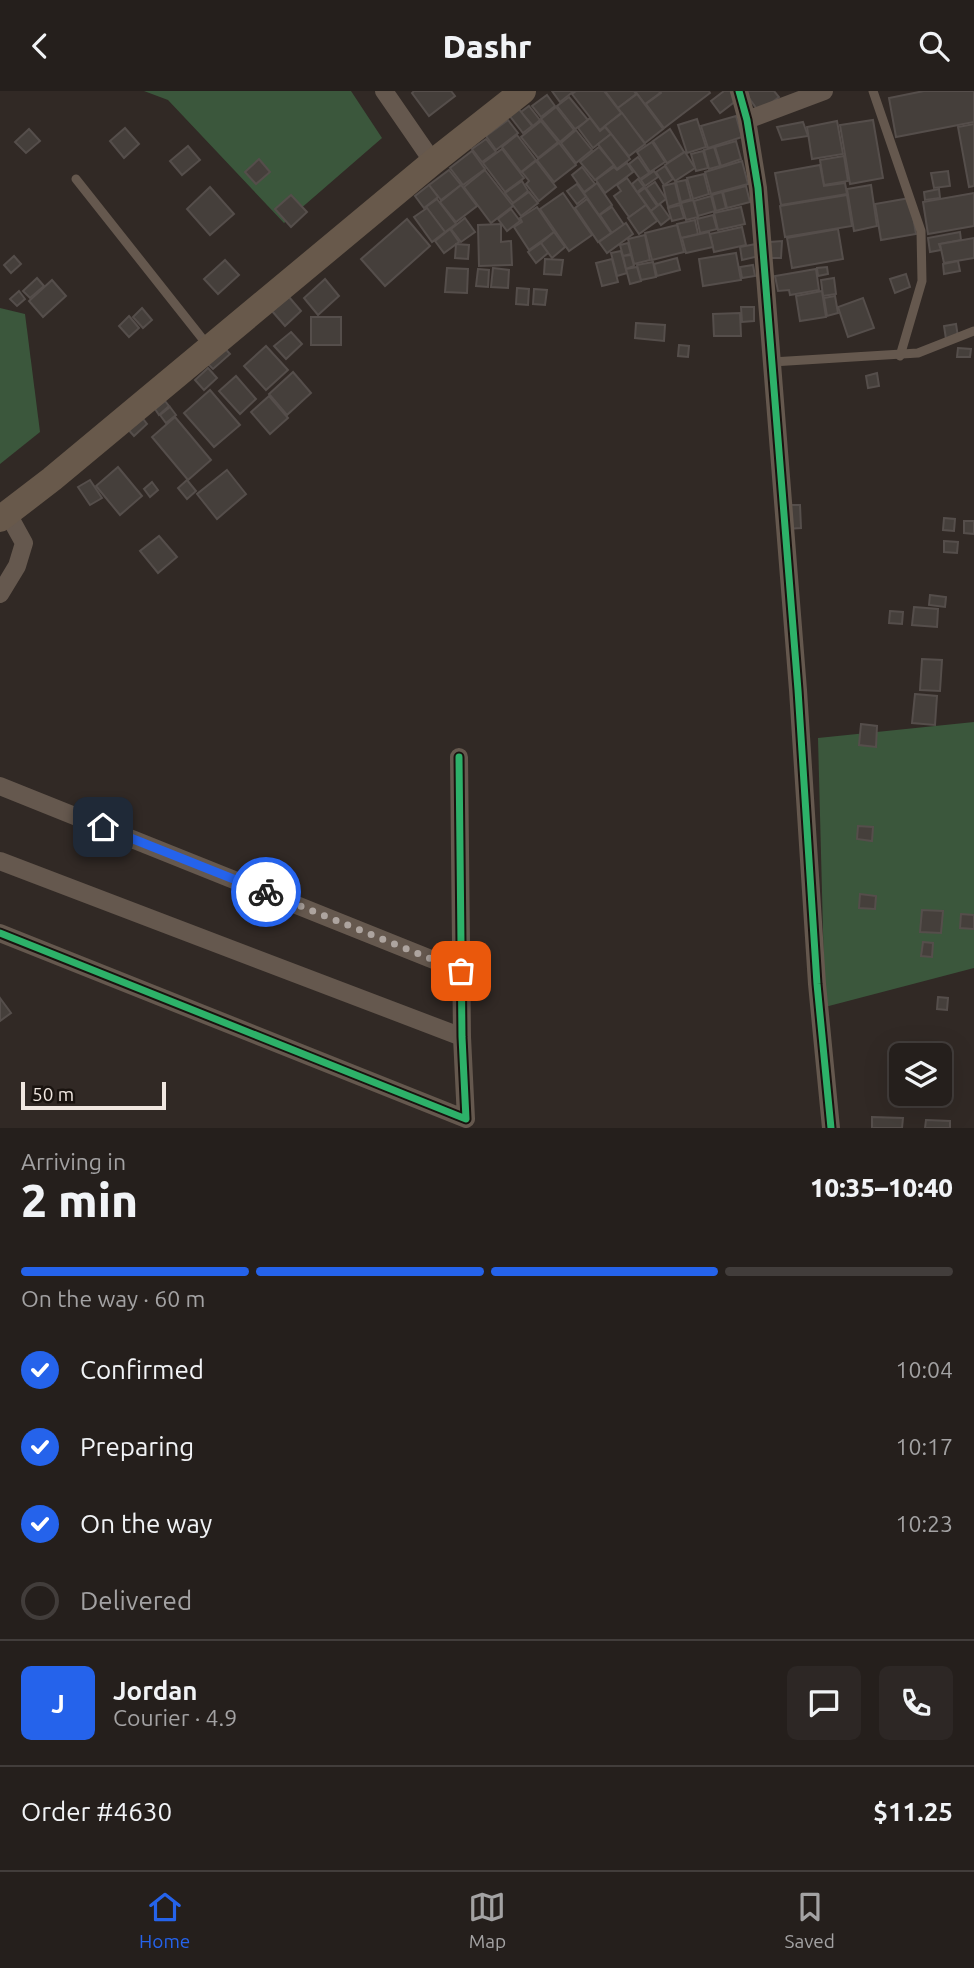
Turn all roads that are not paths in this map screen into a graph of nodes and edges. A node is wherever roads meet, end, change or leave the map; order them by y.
1 (384, 91) edge
2 (523, 91) edge
3 (739, 91) edge
4 (824, 91) edge
5 (873, 91) edge
6 (747, 120) junction
7 (433, 162) junction
8 (76, 179) dead end
9 (974, 331) edge
10 (210, 348) junction
11 (900, 356) junction
12 (772, 362) junction
13 (4, 517) edge
14 (0, 594) edge
15 (459, 757) dead end
16 (0, 786) edge
17 (0, 861) edge
18 (0, 933) edge
19 (461, 971) junction
20 (462, 1037) junction
21 (831, 1128) edge

1 - 7 street
2 - 7 street
3 - 6 street
4 - 6 street
5 - 11 lane
6 - 12 street
7 - 10 street
8 - 10 lane
9 - 11 lane
10 - 13 street
11 - 12 lane
12 - 21 street
13 - 14 street
15 - 19 street
16 - 19 street
17 - 20 street
18 - 20 street
19 - 20 street

